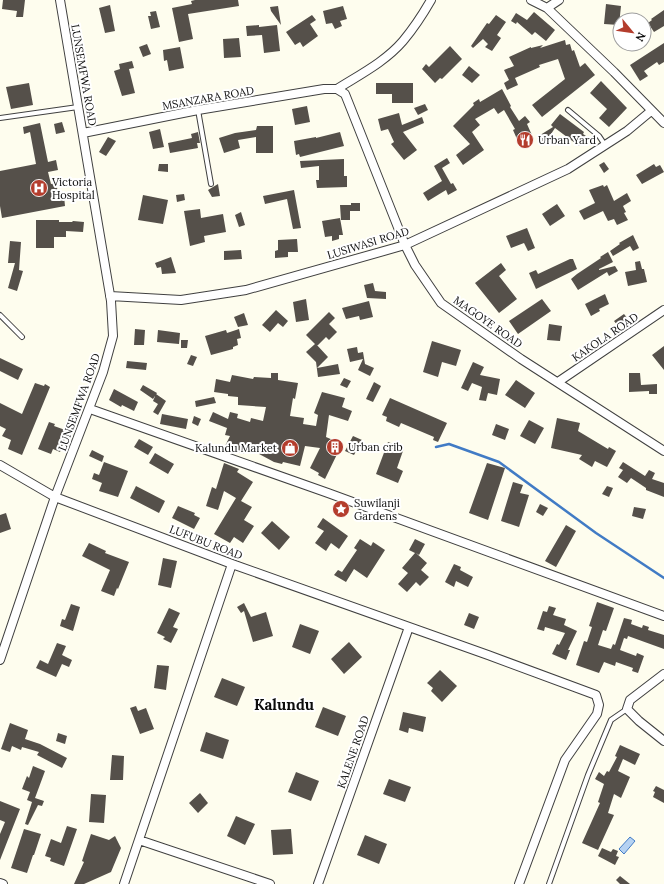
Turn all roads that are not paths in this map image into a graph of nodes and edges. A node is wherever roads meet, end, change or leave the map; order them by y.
1 (60, 0) edge
2 (431, 0) edge
3 (531, 0) edge
4 (559, 0) edge
5 (547, 8) junction
6 (337, 89) junction
7 (78, 106) junction
8 (198, 110) junction
9 (568, 110) dead end
10 (651, 111) junction
11 (0, 118) edge
12 (664, 123) edge
13 (83, 133) junction
14 (606, 145) junction
15 (211, 184) dead end
16 (405, 245) junction
17 (110, 296) junction
18 (664, 310) edge
19 (0, 315) edge
20 (22, 336) dead end
21 (558, 382) junction
22 (90, 409) junction
23 (664, 451) edge
24 (0, 465) edge
25 (55, 497) junction
26 (232, 564) junction
27 (664, 616) edge
28 (409, 627) junction
29 (0, 660) edge
30 (664, 674) edge
31 (626, 709) junction
32 (664, 741) edge
33 (139, 840) junction
34 (0, 883) edge
35 (3, 884) edge
36 (124, 884) edge
37 (270, 884) edge
38 (318, 884) edge
39 (519, 884) edge
40 (549, 884) edge

1 - 7 street, LUNSEMFWA ROAD
2 - 6 street
3 - 5 street
4 - 5 street
5 - 10 street
6 - 8 street, MSANZARA ROAD
6 - 16 street, MAGOYE ROAD
7 - 11 lane
7 - 13 street, LUNSEMFWA ROAD
8 - 13 street, MSANZARA ROAD
8 - 15 lane
9 - 14 lane
10 - 12 street
10 - 14 street, LUSIWASI ROAD
13 - 17 street, LUNSEMFWA ROAD
14 - 16 street, LUSIWASI ROAD
16 - 17 street, LUSIWASI ROAD
16 - 21 street, MAGOYE ROAD
17 - 22 street, LUNSEMFWA ROAD
18 - 21 street, KAKOLA ROAD
19 - 20 lane
21 - 23 street, MAGOYE ROAD
22 - 25 street, LUNSEMFWA ROAD
22 - 27 street
24 - 25 street, LUFUBU ROAD
25 - 26 street, LUFUBU ROAD
25 - 29 street, LUNSEMFWA ROAD
26 - 28 street, LUFUBU ROAD
26 - 33 street
28 - 38 street, KALENE ROAD
28 - 39 street, LUFUBU ROAD
30 - 31 street
31 - 32 street
31 - 40 lane
33 - 36 street
33 - 37 street
34 - 35 street

